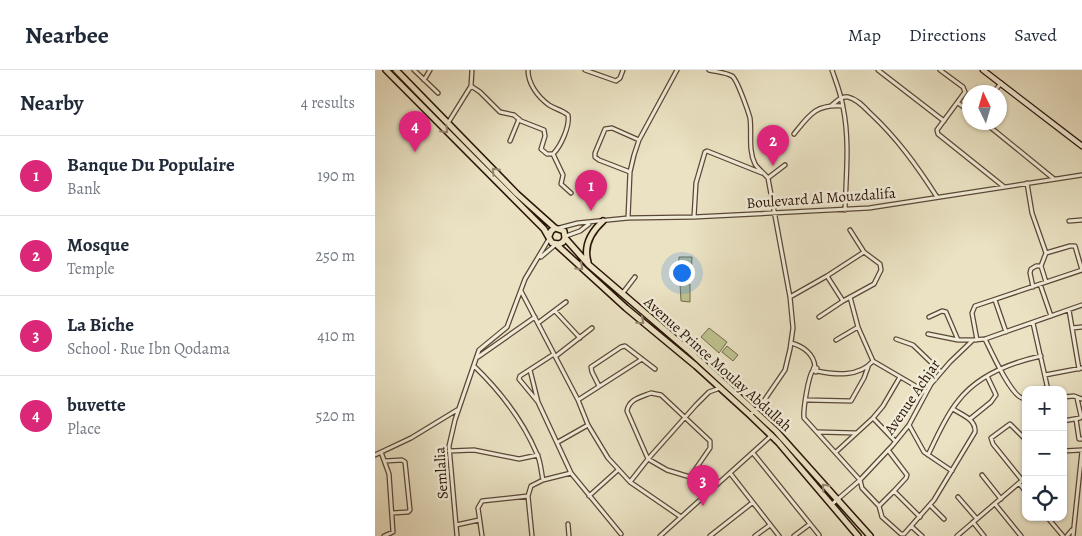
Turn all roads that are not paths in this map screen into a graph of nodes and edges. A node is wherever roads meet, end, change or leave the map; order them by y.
1 (386, 70) edge
2 (396, 70) edge
3 (414, 70) edge
4 (430, 70) edge
5 (472, 70) edge
6 (528, 70) edge
7 (585, 70) edge
8 (623, 70) edge
9 (677, 70) edge
10 (709, 70) edge
11 (832, 70) edge
12 (878, 70) edge
13 (940, 70) edge
14 (983, 70) edge
15 (424, 80) junction
16 (1001, 84) joint
17 (471, 86) junction
18 (438, 93) dead end
19 (841, 98) junction
20 (958, 103) junction
21 (832, 105) junction
22 (843, 106) junction
23 (962, 106) edge
24 (519, 119) junction
25 (944, 121) junction
26 (448, 123) junction
27 (995, 130) edge
28 (794, 134) dead end
29 (639, 140) junction
30 (510, 141) dead end
31 (1082, 146) edge
32 (553, 154) junction
33 (785, 165) dead end
34 (630, 172) junction
35 (1082, 175) edge
36 (767, 176) junction
37 (1054, 179) junction
38 (1027, 183) junction
39 (1003, 187) junction
40 (571, 193) dead end
41 (937, 197) junction
42 (845, 210) junction
43 (775, 212) junction
44 (694, 217) junction
45 (628, 218) junction
46 (603, 221) junction
47 (1069, 221) dead end
48 (1081, 221) edge
49 (590, 223) junction
50 (557, 228) junction
51 (850, 230) dead end
52 (565, 237) junction
53 (549, 238) junction
54 (556, 245) junction
55 (864, 252) junction
56 (1046, 253) junction
57 (538, 259) junction
58 (589, 265) junction
59 (1041, 266) junction
60 (1082, 270) edge
61 (827, 276) junction
62 (635, 277) dead end
63 (1046, 282) junction
64 (1040, 284) junction
65 (1033, 286) junction
66 (521, 291) junction
67 (621, 294) junction
68 (790, 297) junction
69 (850, 297) junction
70 (995, 300) junction
71 (843, 301) junction
72 (566, 302) dead end
73 (1082, 305) edge
74 (1069, 310) junction
75 (555, 311) junction
76 (1051, 316) junction
77 (535, 317) junction
78 (819, 317) dead end
79 (929, 317) dead end
80 (538, 323) junction
81 (1033, 323) junction
82 (858, 327) junction
83 (1082, 327) edge
84 (593, 328) dead end
85 (1072, 328) junction
86 (1006, 332) junction
87 (928, 334) dead end
88 (581, 338) junction
89 (897, 339) dead end
90 (985, 339) junction
91 (836, 340) dead end
92 (958, 340) junction
93 (975, 340) junction
94 (791, 343) junction
95 (1082, 352) edge
96 (1077, 353) junction
97 (555, 355) junction
98 (1041, 356) junction
99 (477, 357) junction
100 (642, 359) junction
101 (873, 362) junction
102 (475, 366) junction
103 (868, 368) junction
104 (1081, 368) edge
105 (655, 369) dead end
106 (815, 369) junction
107 (1000, 369) junction
108 (529, 370) junction
109 (941, 372) junction
110 (1045, 375) junction
111 (987, 376) junction
112 (900, 377) junction
113 (711, 380) junction
114 (599, 386) junction
115 (1047, 386) edge
116 (720, 388) junction
117 (709, 392) junction
118 (926, 392) junction
119 (1067, 397) edge
120 (1022, 398) edge
121 (1077, 398) junction
122 (1082, 399) edge
123 (578, 400) junction
124 (807, 400) junction
125 (538, 402) junction
126 (953, 409) junction
127 (458, 410) junction
128 (752, 413) junction
129 (1081, 416) edge
130 (685, 417) junction
131 (873, 418) junction
132 (1076, 418) junction
133 (970, 420) junction
134 (1067, 420) edge
135 (588, 425) junction
136 (909, 425) junction
137 (776, 431) junction
138 (817, 432) junction
139 (856, 433) junction
140 (771, 435) junction
141 (1022, 436) edge
142 (1082, 439) edge
143 (895, 441) junction
144 (558, 442) junction
145 (888, 450) junction
146 (1082, 450) edge
147 (449, 451) junction
148 (1067, 451) edge
149 (381, 452) junction
150 (753, 452) junction
151 (836, 452) junction
152 (375, 455) edge
153 (538, 455) junction
154 (928, 455) junction
155 (648, 459) junction
156 (385, 461) junction
157 (619, 470) junction
158 (952, 471) junction
159 (571, 473) junction
160 (730, 473) junction
161 (983, 476) dead end
162 (543, 480) junction
163 (860, 480) junction
164 (1080, 481) edge
165 (630, 482) junction
166 (1020, 482) junction
167 (1022, 485) edge
168 (894, 491) junction
169 (529, 496) junction
170 (589, 496) junction
171 (959, 497) dead end
172 (1001, 498) junction
173 (837, 500) junction
174 (752, 502) junction
175 (995, 504) junction
176 (930, 505) junction
177 (831, 506) junction
178 (879, 506) junction
179 (392, 513) junction
180 (681, 517) junction
181 (920, 517) junction
182 (944, 518) dead end
183 (977, 519) junction
184 (479, 520) junction
185 (1050, 521) edge
186 (973, 522) junction
187 (568, 524) dead end
188 (810, 524) junction
189 (456, 525) junction
190 (769, 525) junction
191 (911, 526) junction
192 (1073, 530) junction
193 (621, 534) dead end
194 (819, 535) dead end
195 (384, 536) edge
196 (457, 536) edge
197 (482, 536) edge
198 (532, 536) edge
199 (569, 536) edge
200 (660, 536) edge
201 (710, 536) edge
202 (755, 536) edge
203 (779, 536) edge
204 (794, 536) edge
205 (858, 536) edge
206 (870, 536) edge
207 (922, 536) edge
208 (957, 536) edge
209 (984, 536) edge
210 (1021, 536) edge
211 (1063, 536) edge
212 (1067, 536) edge
213 (1073, 536) edge

1 -> 53 main road
2 - 26 main road
3 - 15 street
4 - 15 street
5 - 17 street
6 - 32 street
7 - 8 street
9 - 29 street
10 - 36 street
11 - 19 street
12 - 25 street
13 - 20 street
14 - 16 street
15 - 18 street
16 - 31 street
17 - 24 street
17 - 26 street
19 - 21 street
19 - 22 street
19 - 41 street
20 - 23 street
20 - 25 street
21 - 22 street
21 - 28 street
22 - 42 street
24 - 30 street
24 - 32 street
25 - 39 street
50 -> 26 main road
27 - 37 street
29 - 34 street
29 - 34 street
32 - 40 street
33 - 36 street
34 - 45 street
35 - 37 street, Boulevard Al Mouzdalifa
36 - 43 street
36 - 44 street
37 - 38 street, Boulevard Al Mouzdalifa
38 - 39 street, Boulevard Al Mouzdalifa
38 - 56 street
39 - 41 street, Boulevard Al Mouzdalifa
41 - 42 street, Boulevard Al Mouzdalifa
42 - 43 street, Boulevard Al Mouzdalifa
43 - 44 street, Boulevard Al Mouzdalifa
43 - 68 street
44 - 45 street, Boulevard Al Mouzdalifa
45 - 46 street, Boulevard Al Mouzdalifa
46 - 49 street, Boulevard Al Mouzdalifa
46 - 58 main road
47 - 48 street
49 - 50 street, Boulevard Al Mouzdalifa
49 - 52 street, Boulevard Al Mouzdalifa
50 - 52 main road
50 - 53 main road
51 - 55 street
52 - 54 main road
52 - 58 main road, Avenue Prince Moulay Abdullah
53 - 54 main road
53 - 57 street
54 - 57 street
54 -> 113 main road, Avenue Prince Moulay Abdullah
55 - 61 street
55 - 69 street
56 - 59 street
56 - 60 street
57 - 66 street
58 - 67 main road, Avenue Prince Moulay Abdullah
59 - 63 street
59 - 65 street
60 - 63 street
61 - 68 street
61 - 71 street
62 - 67 street
63 - 64 street
64 - 65 street
64 - 76 street
65 - 70 street
66 - 77 street
66 - 99 street
67 - 128 main road, Avenue Prince Moulay Abdullah
68 - 94 street
69 - 71 street
69 - 82 street
70 - 86 street
70 - 93 street
71 - 78 street
72 - 75 street
73 - 74 street
74 - 76 street
74 - 85 street
75 - 80 street
75 - 88 street
76 - 81 street
77 - 80 street
77 - 99 street
79 - 92 street
80 - 97 street
81 - 86 street
81 - 98 street
82 - 91 street
82 - 101 street
83 - 85 street
84 - 88 street
85 - 96 street
86 - 90 street
87 - 92 street
88 - 97 street
89 - 109 street
90 - 93 street
90 - 107 street
92 - 93 street
93 - 109 street, Avenue Achjar
94 - 106 street
94 - 128 street
95 - 96 street
96 - 104 street
97 - 108 street
97 - 123 street
98 - 107 street
98 - 110 street
99 - 102 street, Semlalia
100 - 105 street
100 - 114 street
100 - 114 street
101 - 103 street
101 - 112 street
102 - 127 street, Semlalia
102 - 153 street
103 - 106 street
103 - 124 street
104 - 110 street
106 - 124 street
107 - 111 street
107 - 120 street
108 - 125 street
108 - 125 street
109 - 118 street, Avenue Achjar
110 - 115 street
111 - 126 street
111 - 133 street
112 - 118 street
112 - 131 street
113 - 116 main road, Avenue Prince Moulay Abdullah
113 - 117 street
114 - 123 street
116 - 117 street
116 - 128 main road, Avenue Prince Moulay Abdullah
117 - 130 street
118 - 136 street, Avenue Achjar
119 - 121 street
121 - 122 street
121 - 129 street
123 - 135 street
124 - 138 street
125 - 144 street
126 - 133 street
126 - 154 street
127 - 147 street, Semlalia
127 - 149 street
128 - 137 main road, Avenue Prince Moulay Abdullah
128 - 140 main road, Avenue Prince Moulay Abdullah
129 - 132 street
130 - 155 street
130 - 155 street
130 - 155 street
131 - 139 street
131 - 143 street
132 - 134 street
132 - 142 street
133 - 158 street
135 - 144 street
135 - 157 street
136 - 143 street, Avenue Achjar
136 - 154 street
137 - 140 street
173 -> 137 main road, Avenue Prince Moulay Abdullah
138 - 139 street
138 - 151 street
139 - 151 street
140 - 150 street
140 - 177 main road, Avenue Prince Moulay Abdullah
141 - 166 street
143 - 145 street, Avenue Achjar
144 - 159 street
145 - 163 street, Avenue Achjar
145 - 168 street
146 - 148 street
146 - 164 street
147 - 153 street
147 - 189 street, Semlalia
149 - 152 street
149 - 156 street
150 - 160 street
150 - 188 street
151 - 163 street
153 - 162 street
154 - 158 street
155 - 165 street
156 - 179 street
156 - 179 street
157 - 165 street
157 - 170 street
158 - 176 street
159 - 162 street
159 - 170 street
160 - 174 street
160 - 180 street
161 - 172 street
162 - 169 street
163 - 173 street, Avenue Achjar
163 - 178 street
164 - 192 street
165 - 180 street
166 - 167 street
166 - 172 street
168 - 178 street
168 - 181 street
169 - 184 street
169 - 198 street
170 - 193 street
171 - 183 street
172 - 175 street
173 - 177 street, Avenue Achjar
173 - 206 main road, Avenue Prince Moulay Abdullah
174 - 190 street
174 - 201 street
175 - 183 street
175 - 210 street
176 - 181 street
176 - 182 street
177 - 205 main road, Avenue Prince Moulay Abdullah
178 - 191 street
179 - 195 street
180 - 200 street
181 - 191 street
183 - 186 street
184 - 189 street
184 - 197 street
185 - 211 street
186 - 208 street
186 - 209 street
187 - 199 street
188 - 194 street
188 - 204 street
189 - 196 street, Semlalia
190 - 202 street
190 - 203 street
191 - 207 street
192 - 212 street
192 - 213 street

